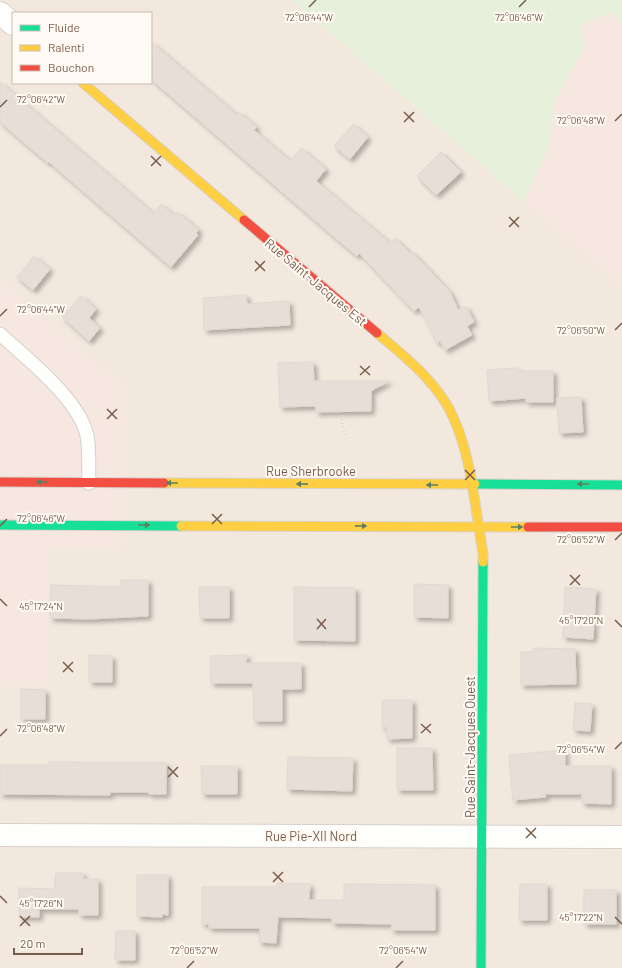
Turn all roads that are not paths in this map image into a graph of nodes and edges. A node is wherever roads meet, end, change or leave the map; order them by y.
1 (0, 12) edge
2 (12, 23) edge
3 (84, 84) edge
4 (0, 334) edge
5 (0, 482) edge
6 (89, 483) junction
7 (471, 485) junction
8 (622, 485) edge
9 (0, 525) edge
10 (478, 527) junction
11 (622, 527) edge
12 (0, 835) edge
13 (483, 837) junction
14 (622, 837) edge
15 (481, 968) edge

1 - 2 street
3 - 7 main road, Rue Saint-Jacques Est
4 - 6 lane
6 -> 5 main road, Rue Sherbrooke
7 -> 6 main road, Rue Sherbrooke
8 -> 7 main road, Rue Sherbrooke
7 - 10 main road, Rue Saint-Jacques Est
9 -> 10 main road
10 -> 11 main road
10 - 13 main road, Rue Saint-Jacques Ouest
12 - 13 street, Rue Pie-XII Nord
13 - 14 street, Rue Pie-XII Nord
13 - 15 main road, Rue Saint-Jacques Ouest

